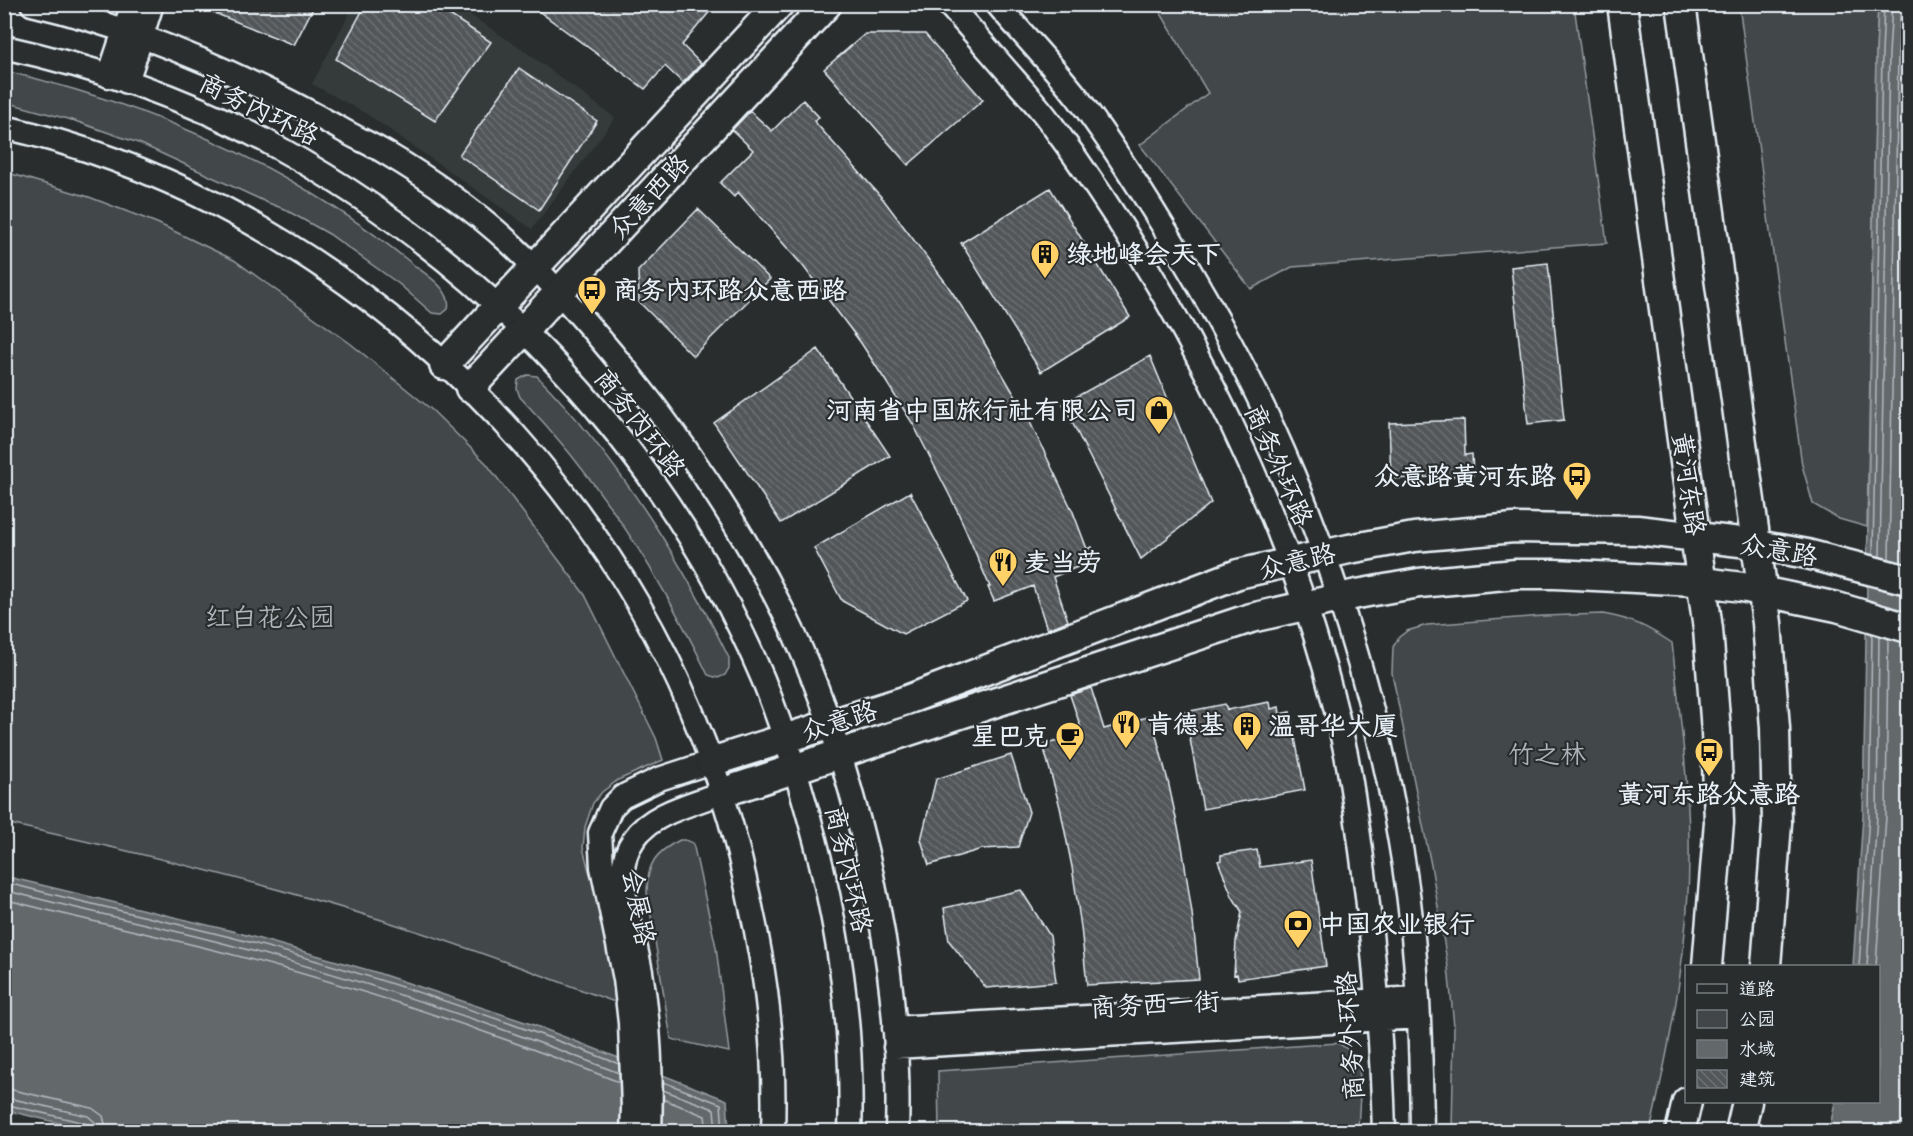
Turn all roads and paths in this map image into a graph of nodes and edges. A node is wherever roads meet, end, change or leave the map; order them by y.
1 (32, 4) edge
2 (133, 4) edge
3 (152, 4) edge
4 (779, 4) edge
5 (827, 4) edge
6 (948, 4) edge
7 (997, 4) edge
8 (1622, 4) edge
9 (1681, 4) edge
10 (133, 34) junction
11 (4, 47) edge
12 (118, 79) junction
13 (4, 127) edge
14 (535, 268) junction
15 (560, 292) junction
16 (498, 307) junction
17 (524, 331) junction
18 (444, 365) junction
19 (470, 388) junction
20 (1696, 537) junction
21 (1756, 545) junction
22 (1324, 554) junction
23 (1291, 561) junction
24 (1908, 580) edge
25 (1702, 582) junction
26 (1762, 591) junction
27 (1338, 598) junction
28 (1306, 605) junction
29 (1908, 628) edge
30 (830, 724) junction
31 (785, 738) junction
32 (840, 754) junction
33 (711, 762) junction
34 (795, 769) junction
35 (721, 793) junction
36 (1707, 965) edge
37 (1766, 965) edge
38 (1418, 1007) junction
39 (1378, 1010) junction
40 (894, 1038) junction
41 (640, 1051) junction
42 (1687, 1103) edge
43 (1747, 1103) edge
44 (632, 1131) edge
45 (650, 1131) edge
46 (773, 1131) edge
47 (850, 1131) edge
48 (897, 1131) edge
49 (1384, 1131) edge
50 (1422, 1131) edge
51 (1680, 1131) edge
52 (1740, 1131) edge

1 - 10 street
2 - 10 street
3 - 10 street
4 - 14 main road, 众意西路
5 - 15 main road, 众意西路
6 - 23 street, 商务外环路
7 - 22 street, 商务外环路
8 - 20 main road, 黄河东路
9 - 21 main road
10 - 12 street
10 - 14 street
11 - 12 street, 商务内环路
12 - 16 street, 商务内环路
13 - 18 street
14 - 15 street
14 - 16 main road, 众意西路
15 - 17 main road, 众意西路
15 - 30 street
16 - 17 street, 商务内环路
16 - 18 main road, 众意西路
17 - 19 main road, 众意西路
17 - 31 street, 商务内环路
18 - 19 street
19 - 33 street
20 - 21 main road, 众意路
20 - 22 main road, 众意路
20 - 25 main road, 黄河东路
21 - 24 main road, 众意路
21 - 26 main road
22 - 23 main road, 众意路
22 - 27 street, 商务外环路
23 - 28 street, 商务外环路
23 - 30 main road, 众意路
25 - 26 main road, 众意路
25 - 27 main road, 众意路
25 - 36 main road, 黄河东路
26 - 29 main road, 众意路
26 - 37 main road
27 - 28 main road, 众意路
27 - 38 street, 商务外环路
28 - 32 main road, 众意路
28 - 39 street, 商务外环路
30 - 31 main road, 众意路
30 - 32 street
31 - 33 main road, 众意路
31 - 34 street, 商务内环路
32 - 34 main road, 众意路
32 - 40 street
33 - 35 street
33 - 41 street, 会展路
34 - 35 main road, 众意路
34 - 47 street, 商务内环路
35 - 41 street, 会展路
35 - 46 street
38 - 39 street, 商务西一街
38 - 50 street, 商务外环路
39 - 40 street, 商务西一街
39 - 49 street, 商务外环路
40 - 48 street
41 - 44 street, 会展路
41 - 45 street, 会展路
42 - 51 main road
43 - 52 main road

